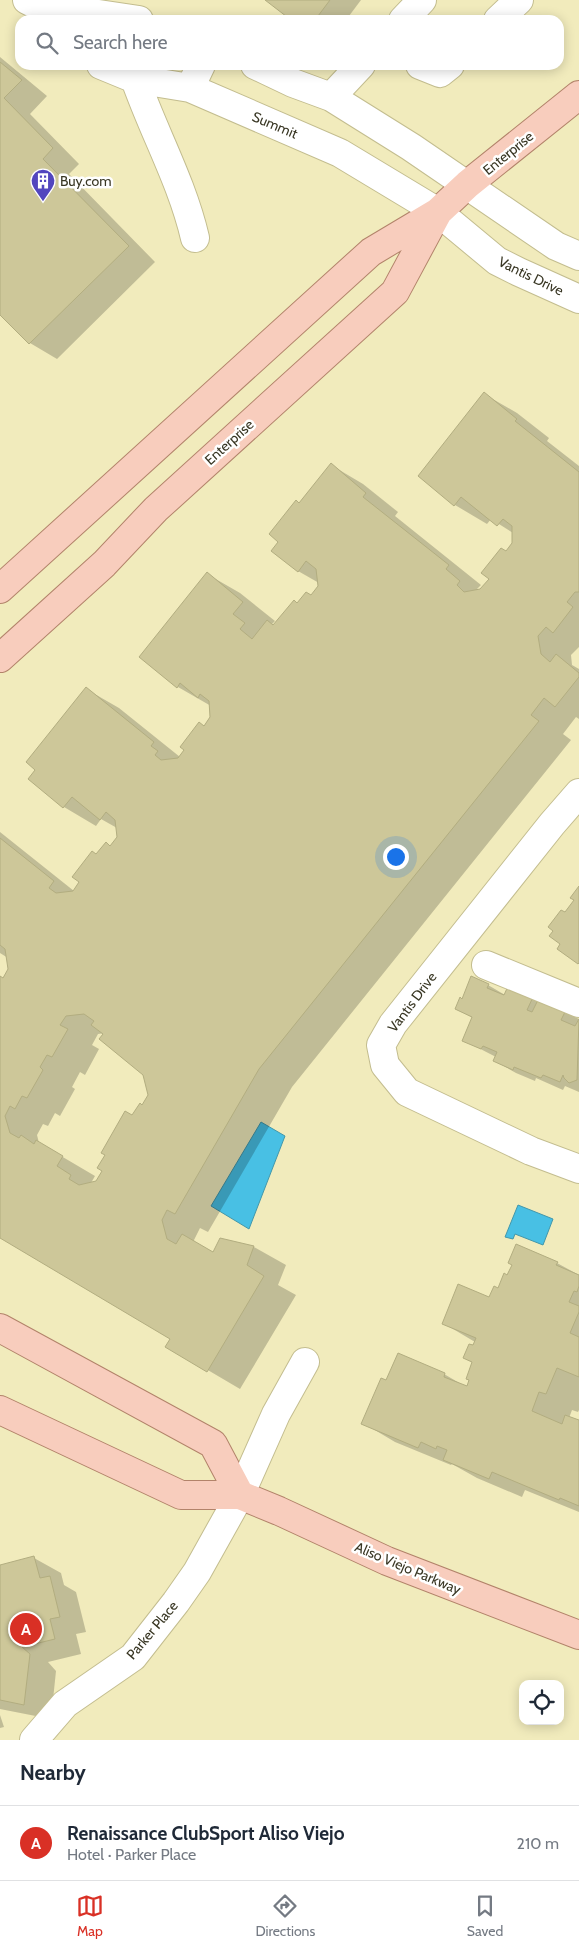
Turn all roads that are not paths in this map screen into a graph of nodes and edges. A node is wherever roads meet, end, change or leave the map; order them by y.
1 (422, 0) edge
2 (519, 0) edge
3 (39, 8) edge
4 (97, 15) edge
5 (408, 15) edge
6 (503, 15) edge
7 (113, 70) edge
8 (266, 70) edge
9 (356, 70) edge
10 (432, 70) edge
11 (444, 70) edge
12 (195, 76) edge
13 (135, 79) junction
14 (579, 96) edge
15 (331, 97) junction
16 (468, 184) junction
17 (438, 212) junction
18 (195, 238) dead end
19 (579, 256) edge
20 (579, 299) edge
21 (0, 589) edge
22 (0, 658) edge
23 (579, 793) edge
24 (486, 965) dead end
25 (579, 1003) edge
26 (579, 1169) edge
27 (0, 1328) edge
28 (305, 1362) dead end
29 (0, 1410) edge
30 (240, 1495) junction
31 (579, 1636) edge
32 (34, 1740) edge

1 - 5 street
2 - 6 street
3 - 4 street
7 - 13 street, Summit
8 - 15 street
9 - 15 street
10 - 11 street
12 - 13 street, Summit
12 - 17 street, Summit
13 - 18 street
14 - 16 main road, Enterprise
15 - 16 street
16 - 17 main road, Enterprise
16 - 19 street
17 - 20 street, Vantis Drive
17 - 21 main road, Enterprise
17 - 22 main road, Enterprise
23 - 26 street, Vantis Drive
24 - 25 street
27 - 30 main road
28 - 30 street, Parker Place
29 - 30 main road, Aliso Viejo Parkway
30 - 31 main road, Aliso Viejo Parkway
30 - 32 street, Parker Place

